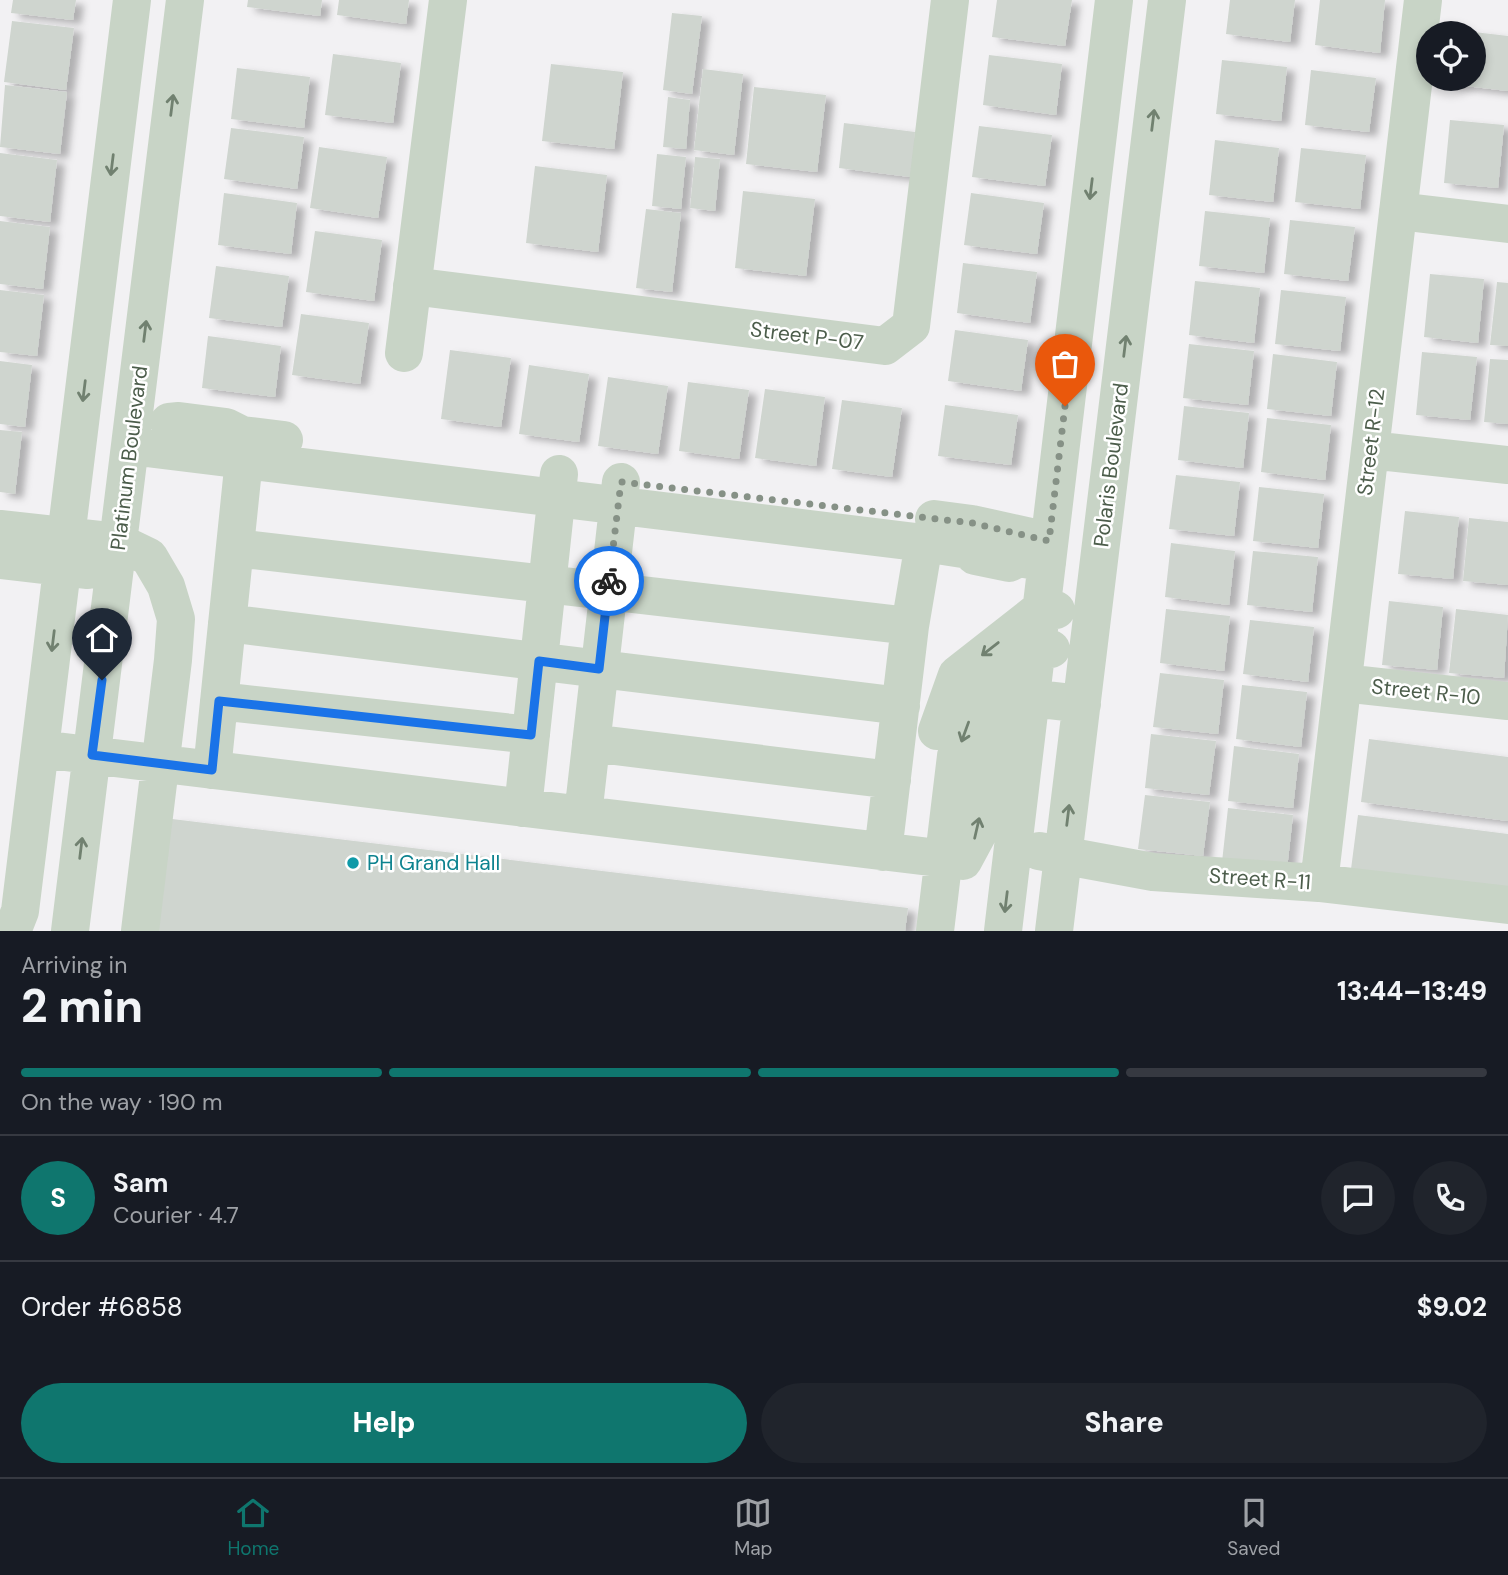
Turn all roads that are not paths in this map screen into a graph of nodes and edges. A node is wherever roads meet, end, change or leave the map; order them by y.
1 (132, 0) edge
2 (185, 0) edge
3 (447, 0) edge
4 (1114, 0) edge
5 (1167, 0) edge
6 (1423, 0) edge
7 (941, 1) edge
8 (1398, 211) junction
9 (1508, 224) edge
10 (412, 286) junction
11 (404, 353) dead end
12 (150, 434) junction
13 (231, 449) junction
14 (1370, 450) junction
15 (1508, 465) edge
16 (558, 487) junction
17 (620, 494) junction
18 (0, 529) edge
19 (971, 537) junction
20 (924, 543) junction
21 (235, 548) junction
22 (1036, 550) junction
23 (64, 551) junction
24 (117, 557) junction
25 (0, 560) edge
26 (547, 584) junction
27 (608, 592) junction
28 (1041, 609) junction
29 (1093, 614) junction
30 (227, 623) junction
31 (910, 626) junction
32 (1037, 648) junction
33 (1088, 653) junction
34 (539, 661) junction
35 (599, 669) junction
36 (1343, 683) junction
37 (1031, 698) junction
38 (219, 701) junction
39 (1508, 701) edge
40 (1082, 704) junction
41 (901, 706) junction
42 (531, 735) junction
43 (590, 743) junction
44 (40, 749) junction
45 (150, 762) junction
46 (892, 780) junction
47 (523, 808) junction
48 (583, 815) junction
49 (1013, 848) junction
50 (1063, 854) junction
51 (915, 855) junction
52 (1319, 883) junction
53 (1508, 905) edge
54 (14, 921) edge
55 (71, 924) edge
56 (139, 931) edge
57 (935, 931) edge
58 (1003, 931) edge
59 (1054, 931) edge

1 -> 23 street
12 -> 2 street, Platinum Boulevard
3 - 10 street
4 -> 22 street
29 -> 5 street, Polaris Boulevard
6 - 8 street, Street R-12
7 - 10 street, Street P-07
8 - 9 street
8 - 14 street, Street R-12
10 - 11 street
12 - 13 street
12 - 24 street, Platinum Boulevard
13 - 16 street
13 - 21 street
14 - 15 street
14 - 36 street, Street R-12
16 - 17 street
16 - 26 street
17 - 19 street
17 - 20 street
17 - 27 street
18 - 23 street
19 - 20 street
19 - 22 street
20 - 31 street
21 - 26 street
21 - 30 street
22 - 28 street
23 - 24 street
23 - 24 street
23 - 25 street
23 -> 44 street
24 - 45 street, Platinum Boulevard
24 - 45 street
26 - 27 street
26 - 34 street
27 - 31 street
27 - 35 street
28 - 29 street
28 - 32 street
28 -> 51 street
29 - 33 street, Polaris Boulevard
30 - 34 street
30 - 38 street
31 - 41 street
32 - 33 street
32 - 37 street
32 -> 51 street
33 - 40 street, Polaris Boulevard
34 - 35 street
34 - 42 street
35 - 41 street
35 - 43 street
36 - 39 street, Street R-10
36 - 52 street, Street R-12
37 - 40 street
37 - 49 street
51 -> 37 street
38 - 42 street
38 - 45 street
50 -> 40 street, Polaris Boulevard
41 - 46 street
42 - 47 street
43 - 46 street
43 - 48 street
44 - 45 street
44 - 54 street
45 - 47 street
55 -> 45 street, Platinum Boulevard
45 - 56 street
46 - 51 street
47 - 48 street
48 - 51 street
49 - 50 street, Street R-11
49 -> 58 street
50 - 52 street, Street R-11
50 - 59 street, Polaris Boulevard
51 - 57 street
52 - 53 street, Street R-11
54 - 55 street

